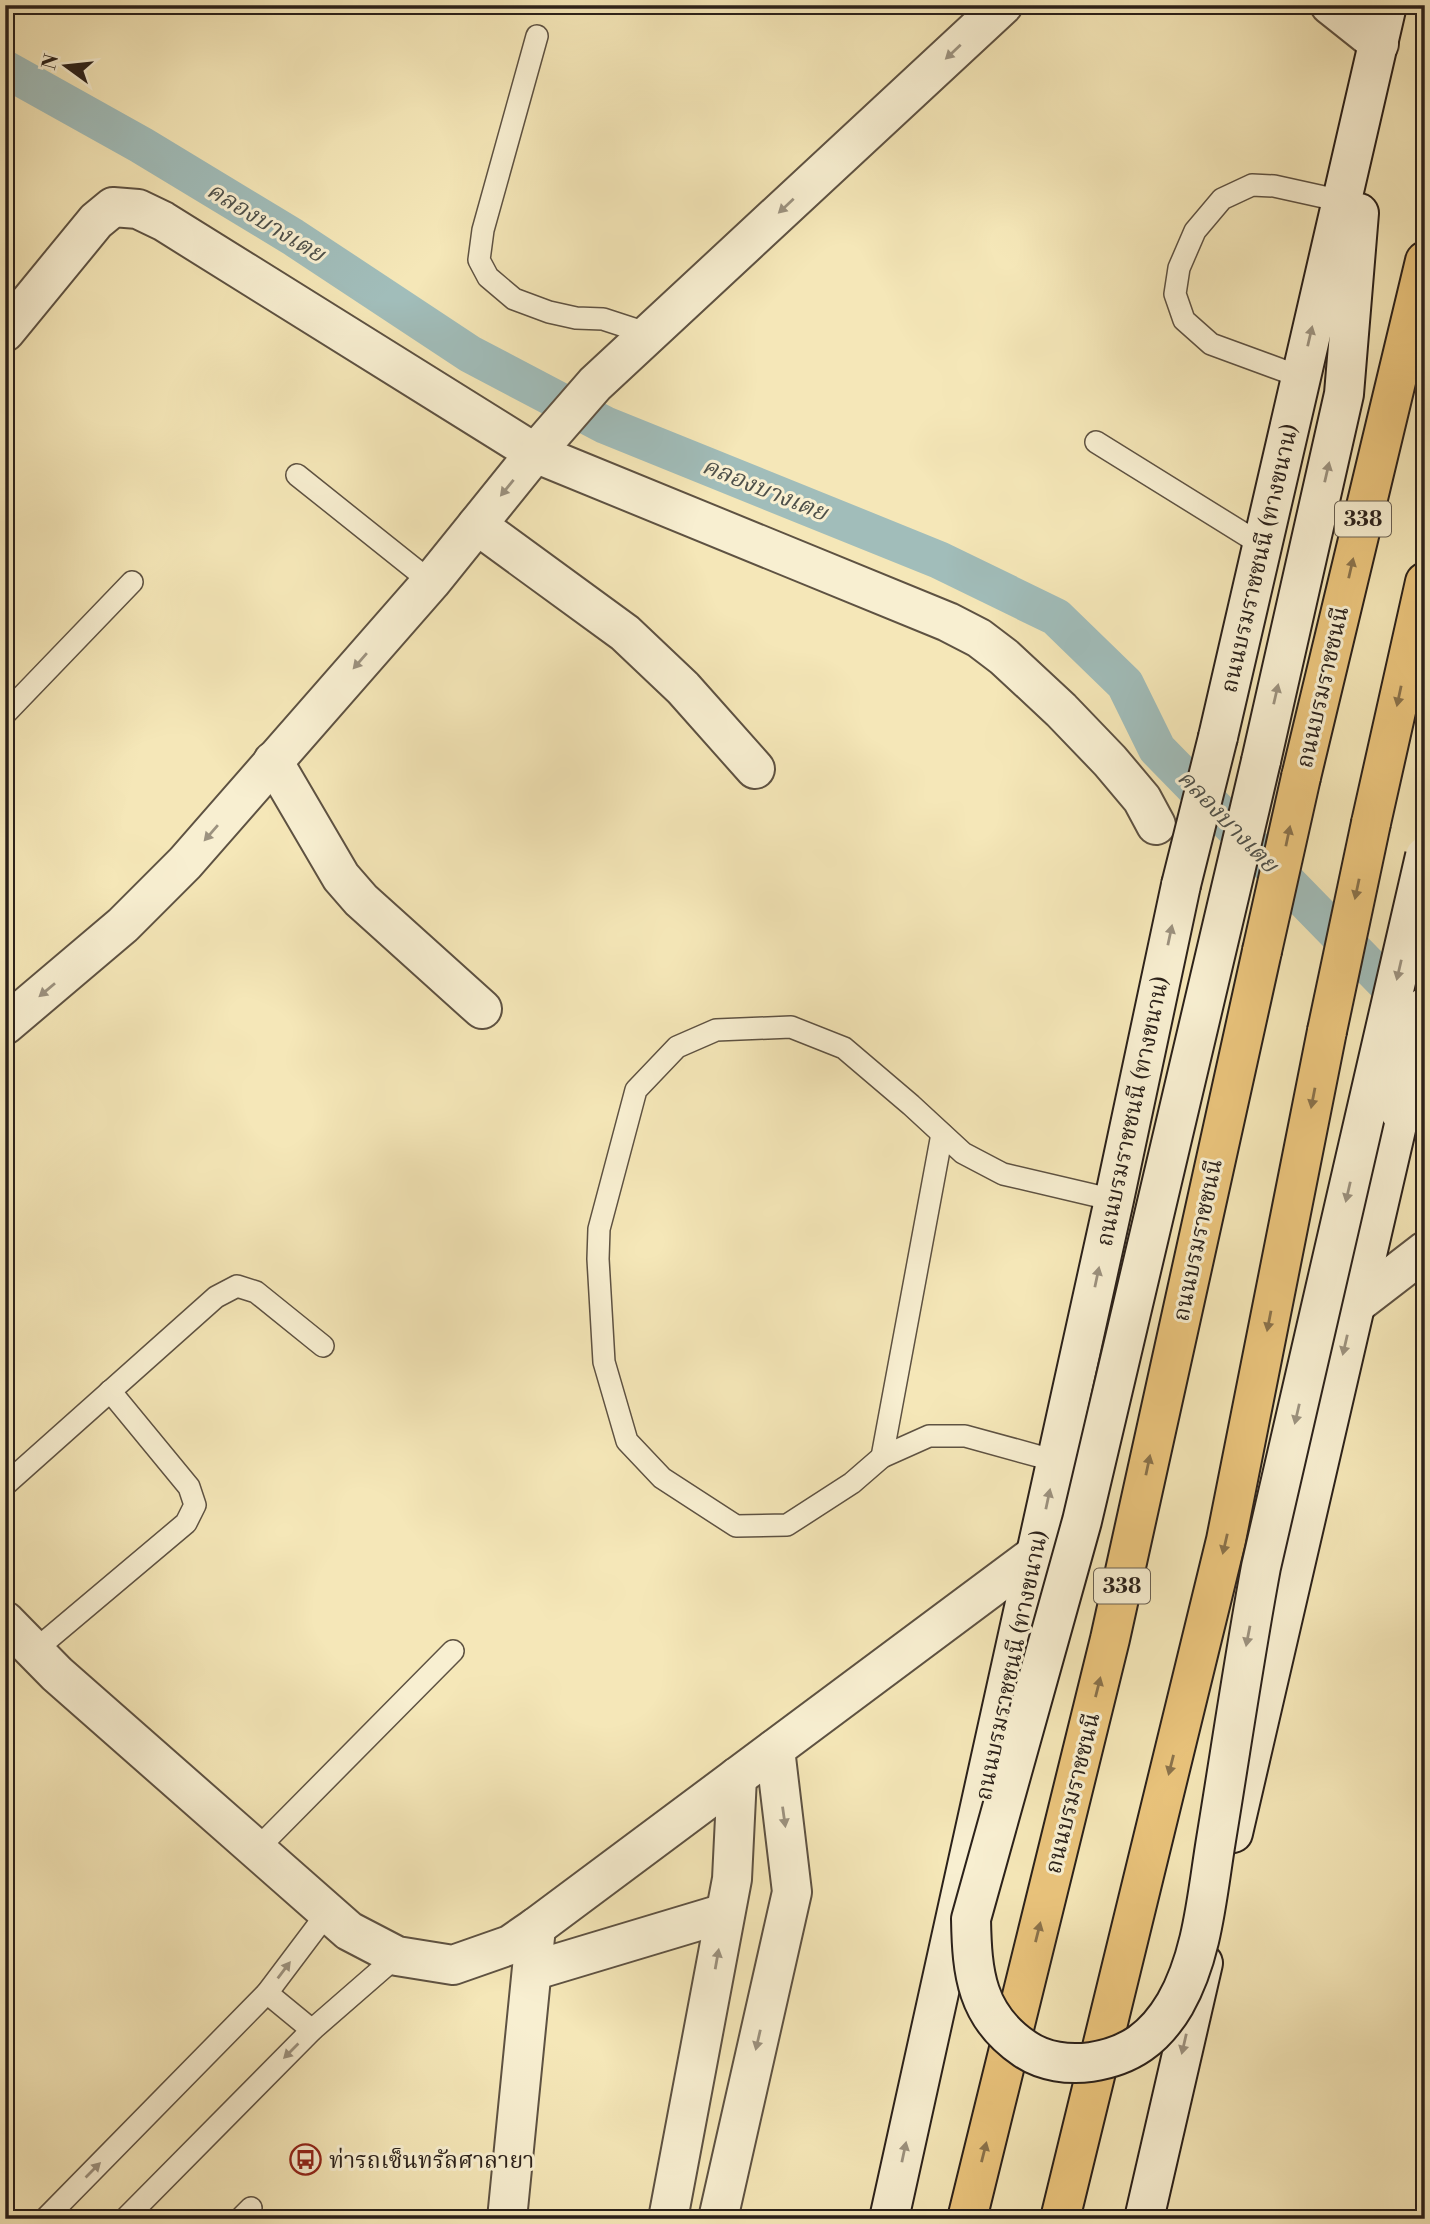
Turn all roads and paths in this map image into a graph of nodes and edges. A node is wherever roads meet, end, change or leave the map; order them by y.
1 (1003, 5) edge
2 (1331, 5) edge
3 (1387, 5) edge
4 (537, 36) dead end
5 (1379, 44) junction
6 (1369, 82) junction
7 (1342, 201) junction
8 (1425, 261) edge
9 (5, 332) edge
10 (649, 334) junction
11 (1301, 377) junction
12 (1096, 442) dead end
13 (543, 444) junction
14 (297, 475) dead end
15 (477, 525) junction
16 (1262, 545) junction
17 (132, 582) dead end
18 (431, 582) junction
19 (1425, 582) edge
20 (5, 714) edge
21 (273, 761) junction
22 (755, 769) dead end
23 (1156, 825) dead end
24 (1425, 856) edge
25 (1425, 1007) edge
26 (482, 1009) dead end
27 (5, 1025) edge
28 (942, 1134) junction
29 (1114, 1200) junction
30 (1425, 1251) edge
31 (1355, 1305) junction
32 (323, 1346) dead end
33 (110, 1391) junction
34 (882, 1457) junction
35 (1056, 1461) junction
36 (5, 1485) edge
37 (1035, 1555) junction
38 (5, 1621) edge
39 (34, 1651) junction
40 (453, 1651) dead end
41 (775, 1749) junction
42 (737, 1777) junction
43 (257, 1849) junction
44 (328, 1912) junction
45 (725, 1913) junction
46 (536, 1927) junction
47 (397, 1956) junction
48 (532, 1971) junction
49 (267, 1993) junction
50 (312, 2030) junction
51 (688, 2116) junction
52 (738, 2129) junction
53 (45, 2219) edge
54 (125, 2219) edge
55 (507, 2219) edge
56 (668, 2219) edge
57 (718, 2219) edge
58 (889, 2219) edge
59 (967, 2219) edge
60 (1060, 2219) edge
61 (1144, 2219) edge

1 -> 10 main road
2 - 5 main road
3 - 5 main road, ถนนบรมราชชนนี (ทางขนาน)
4 - 10 lane
5 - 6 main road, ถนนบรมราชชนนี (ทางขนาน)
6 - 7 main road, ถนนบรมราชชนนี (ทางขนาน)
24 -> 6 main road, bridge
11 -> 7 main road, ถนนบรมราชชนนี (ทางขนาน)
7 - 11 lane
59 -> 8 highway, ถนนบรมราชชนนี / 338, bridge
9 - 13 main road
10 - 13 main road
11 - 16 main road, ถนนบรมราชชนนี (ทางขนาน)
12 - 16 lane
13 -> 15 main road
13 - 23 main road
14 - 18 lane
15 - 18 main road
15 - 22 main road
29 -> 16 main road, ถนนบรมราชชนนี (ทางขนาน), bridge
17 - 20 lane
18 -> 21 main road
19 -> 60 highway, bridge
21 - 26 main road
21 -> 27 main road
25 - 31 main road, bridge
28 - 29 lane
28 - 34 lane
28 - 34 lane
35 -> 29 main road, ถนนบรมราชชนนี (ทางขนาน)
30 - 31 main road
31 -> 61 main road
32 - 33 lane
33 - 36 lane
33 - 39 lane
34 - 35 lane
37 -> 35 main road, ถนนบรมราชชนนี (ทางขนาน)
37 - 41 main road
58 -> 37 main road, ถนนบรมราชชนนี (ทางขนาน)
38 - 39 main road
39 - 43 main road
40 - 43 lane
41 - 42 main road
41 -> 52 main road
42 - 45 main road
42 - 46 main road
43 - 44 main road
44 - 47 main road
49 -> 44 lane
45 - 48 main road
51 -> 45 main road
46 - 47 main road
46 - 48 main road
47 - 50 lane
48 - 55 main road
49 - 50 lane
53 -> 49 lane
50 -> 54 lane
51 - 52 main road
51 - 56 main road
52 - 57 main road

